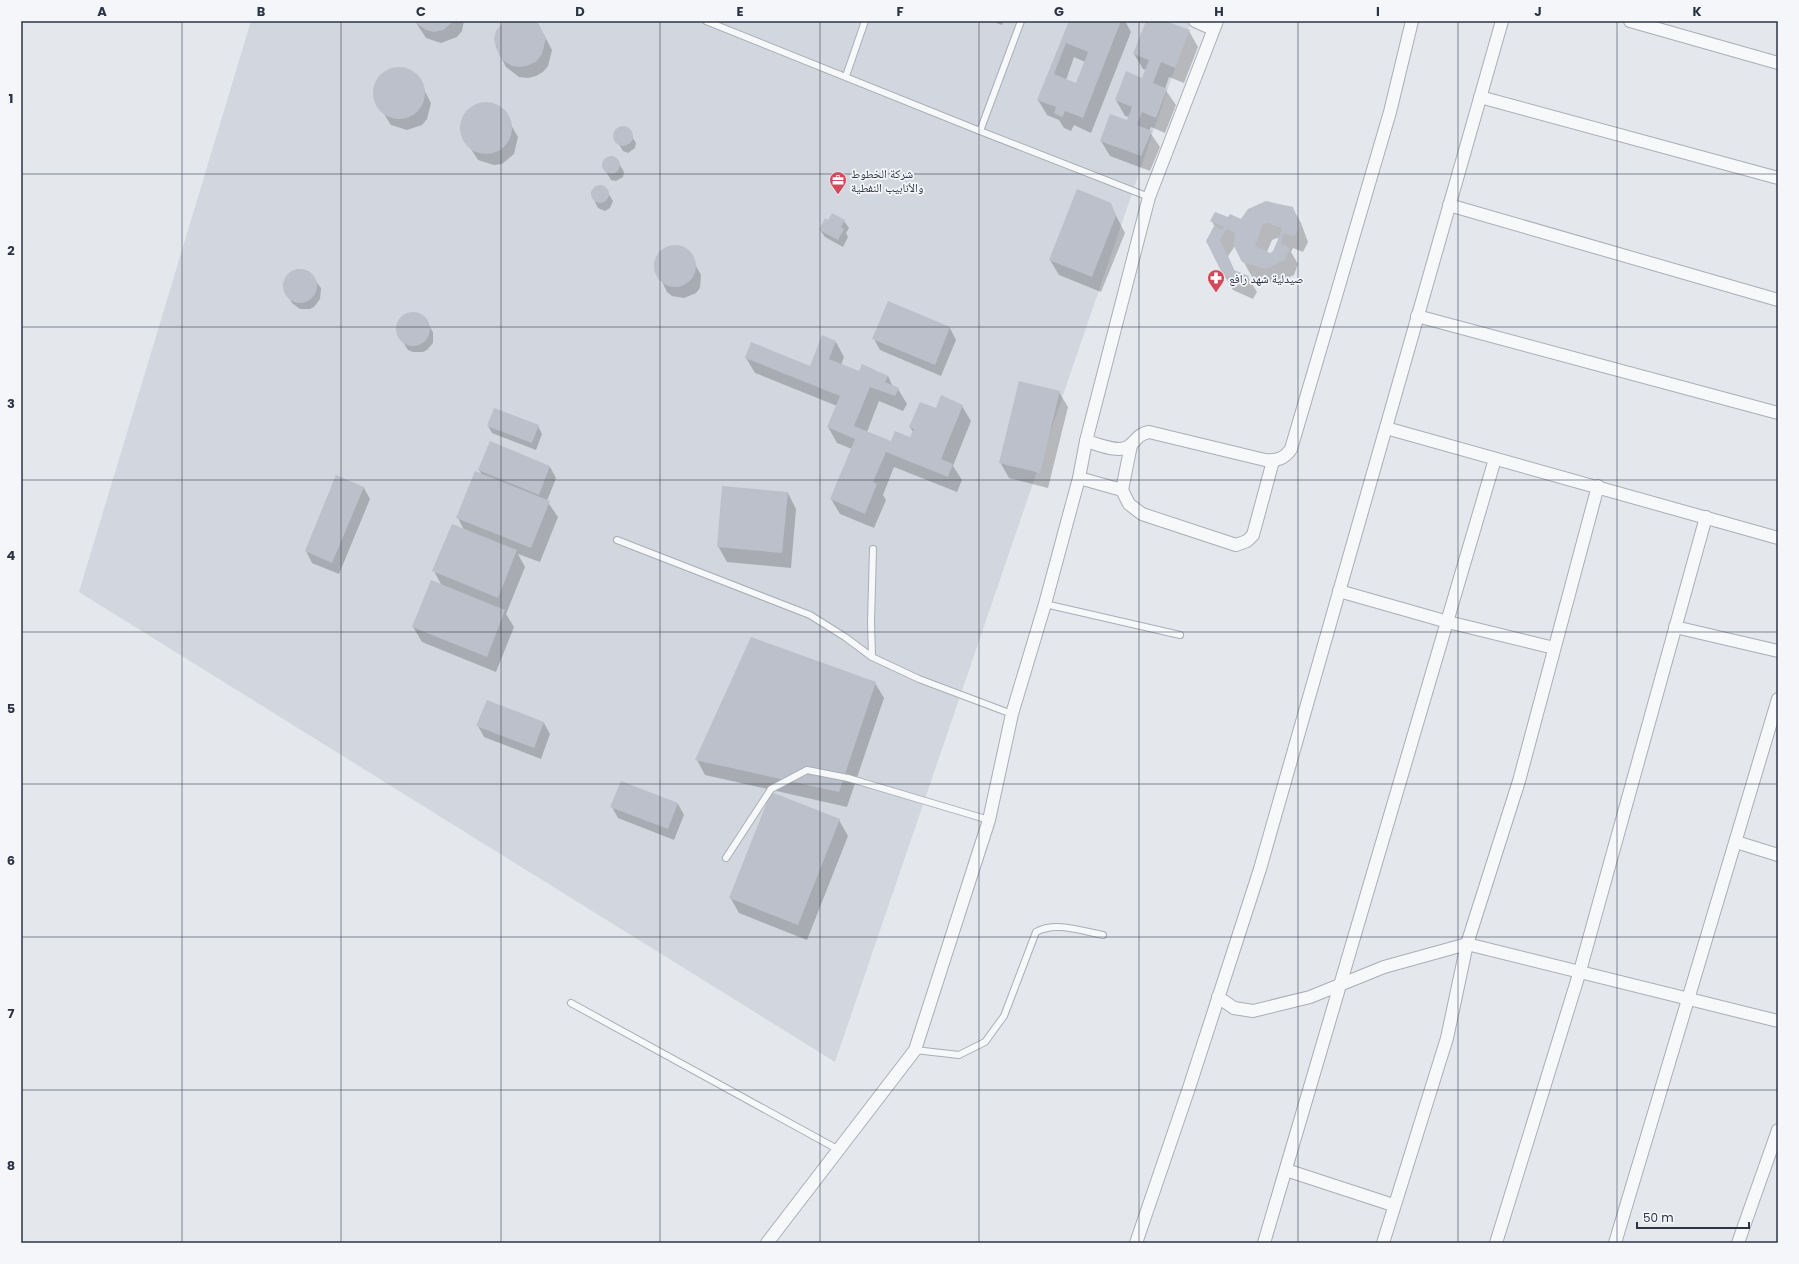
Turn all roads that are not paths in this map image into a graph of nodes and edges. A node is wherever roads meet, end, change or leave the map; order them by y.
1 (706, 21) edge
2 (865, 21) edge
3 (1021, 21) edge
4 (1195, 21) edge
5 (1412, 21) edge
6 (1502, 21) edge
7 (1630, 21) edge
8 (1215, 25) edge
9 (1778, 63) edge
10 (846, 76) junction
11 (1480, 97) junction
12 (980, 132) junction
13 (1778, 178) edge
14 (1149, 197) junction
15 (1449, 205) junction
16 (1778, 300) edge
17 (1417, 316) junction
18 (1778, 413) edge
19 (1386, 428) junction
20 (1086, 441) junction
21 (1131, 445) junction
22 (1495, 460) junction
23 (1273, 461) junction
24 (1079, 478) junction
25 (1598, 486) junction
26 (1122, 490) junction
27 (1706, 517) junction
28 (1778, 538) edge
29 (617, 540) dead end
30 (873, 549) dead end
31 (1339, 591) junction
32 (1045, 604) junction
33 (1448, 622) junction
34 (1675, 627) junction
35 (1180, 635) dead end
36 (1554, 648) junction
37 (1778, 651) edge
38 (872, 657) junction
39 (1778, 699) edge
40 (1012, 714) junction
41 (989, 820) junction
42 (1736, 842) junction
43 (1778, 855) edge
44 (726, 858) dead end
45 (1103, 935) dead end
46 (1468, 944) junction
47 (1580, 971) junction
48 (1341, 984) junction
49 (1218, 997) junction
50 (1688, 999) junction
51 (571, 1003) dead end
52 (1778, 1021) edge
53 (915, 1050) junction
54 (1778, 1130) edge
55 (839, 1150) junction
56 (1286, 1170) junction
57 (1393, 1205) junction
58 (767, 1243) edge
59 (1136, 1243) edge
60 (1264, 1243) edge
61 (1383, 1243) edge
62 (1496, 1243) edge
63 (1615, 1243) edge
64 (1738, 1243) edge

1 - 10 lane
2 - 10 lane
3 - 12 lane
4 - 8 street
5 - 23 street
6 - 11 street
7 - 9 street
8 - 14 street
10 - 12 lane
11 - 13 street
11 - 15 street
12 - 14 lane
14 - 20 street
15 - 16 street
15 - 17 street
17 - 18 street
17 - 19 street
19 - 22 street
19 - 31 street
20 - 21 street
20 - 24 street
21 - 23 street
21 - 26 street
22 - 25 street
22 - 33 street
23 - 26 street
24 - 26 street
24 - 32 street
25 - 27 street
25 - 36 street
27 - 28 street
27 - 34 street
29 - 38 lane
30 - 38 lane
31 - 33 street
31 - 49 street
32 - 35 lane
32 - 40 street
33 - 36 street
33 - 48 street
34 - 37 street
34 - 47 street
36 - 46 street
38 - 40 lane
39 - 42 street
40 - 41 street
41 - 44 lane
41 - 53 street
42 - 43 street
42 - 50 street
45 - 53 lane
46 - 47 street
46 - 48 street
46 - 57 street
47 - 50 street
47 - 62 street
48 - 49 street
48 - 56 street
49 - 59 street
50 - 52 street
50 - 63 street
51 - 55 lane
53 - 55 street
54 - 64 street
55 - 58 street
56 - 57 street
56 - 60 street
57 - 61 street

